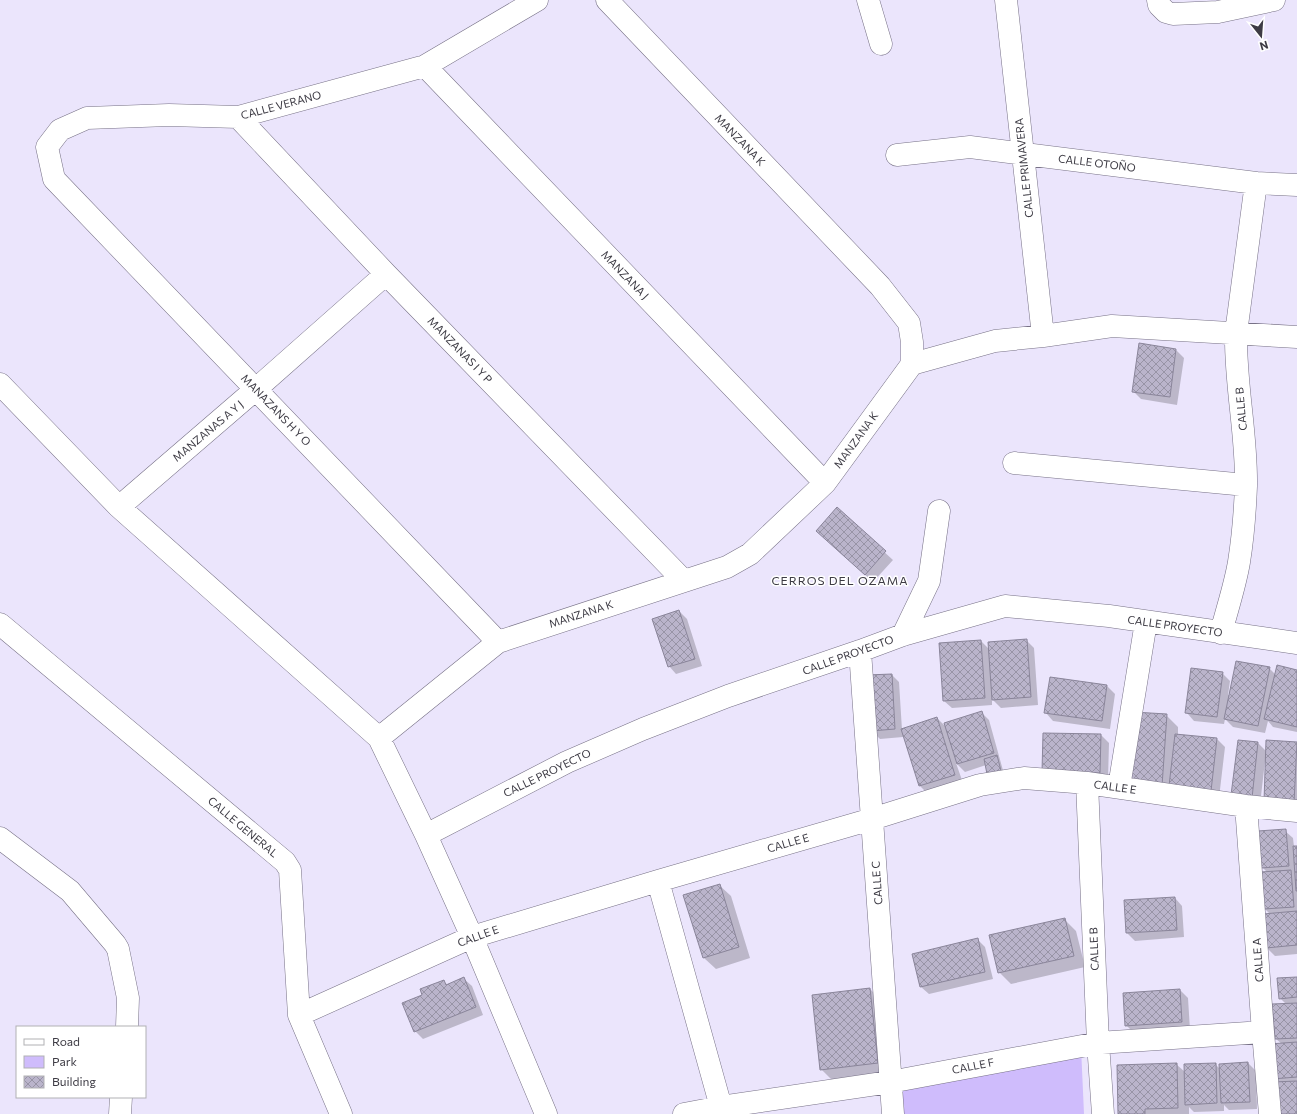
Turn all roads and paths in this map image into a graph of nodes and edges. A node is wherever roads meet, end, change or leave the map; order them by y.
1 (537, 0) edge
2 (607, 0) edge
3 (868, 0) edge
4 (1006, 0) edge
5 (1158, 0) edge
6 (1274, 0) edge
7 (881, 44) dead end
8 (425, 66) junction
9 (238, 117) junction
10 (1023, 154) junction
11 (898, 155) dead end
12 (54, 179) joint
13 (1256, 184) junction
14 (1297, 185) edge
15 (386, 274) junction
16 (1236, 334) junction
17 (1043, 336) junction
18 (1297, 336) edge
19 (912, 364) junction
20 (0, 384) edge
21 (256, 390) junction
22 (1014, 463) dead end
23 (825, 483) junction
24 (1246, 485) junction
25 (119, 507) junction
26 (939, 511) dead end
27 (683, 580) junction
28 (1146, 622) junction
29 (0, 624) edge
30 (1221, 633) junction
31 (903, 635) junction
32 (498, 642) junction
33 (1297, 643) edge
34 (860, 651) junction
35 (379, 738) junction
36 (1087, 783) junction
37 (1119, 787) junction
38 (1246, 806) junction
39 (1297, 811) edge
40 (872, 819) junction
41 (426, 835) junction
42 (0, 838) edge
43 (658, 881) junction
44 (472, 936) junction
45 (299, 1014) junction
46 (127, 1026) edge
47 (1263, 1032) junction
48 (1098, 1043) junction
49 (890, 1082) junction
50 (121, 1098) edge
51 (721, 1107) junction
52 (120, 1114) edge
53 (342, 1114) edge
54 (546, 1114) edge
55 (684, 1114) edge
56 (893, 1114) edge
57 (1103, 1114) edge
58 (1270, 1114) edge

1 - 8 street, CALLE VERANO
2 - 19 street, MANZANA K
3 - 7 street
4 - 10 street, CALLE PRIMAVERA
5 - 6 street
8 - 9 street, CALLE VERANO
8 - 23 street, MANZANA J
9 - 12 street, CALLE VERANO
9 - 15 street, MANZANAS I Y P
10 - 11 street, CALLE OTOÑO
10 - 13 street, CALLE OTOÑO
10 - 17 street, CALLE PRIMAVERA
12 - 21 street, MANAZANS H Y O
13 - 14 street, CALLE OTOÑO
13 - 16 street, CALLE B
15 - 21 street, MANZANAS A Y J
15 - 27 street, MANZANAS I Y P
16 - 17 street
16 - 18 street
16 - 24 street, CALLE B
17 - 19 street
19 - 23 street, MANZANA K
20 - 25 street
21 - 25 street, MANZANAS A Y J
21 - 32 street, MANAZANS H Y O
22 - 24 street
23 - 27 street, MANZANA K
24 - 30 street, CALLE B
25 - 35 street
26 - 31 street
27 - 32 street, MANZANA K
28 - 30 street, CALLE PROYECTO
28 - 31 street, CALLE PROYECTO
28 - 37 street
29 - 45 street, CALLE GENERAL
30 - 33 street, CALLE PROYECTO
31 - 34 street, CALLE PROYECTO
32 - 35 street, MANZANA K
34 - 40 street, CALLE C
34 - 41 street, CALLE PROYECTO
35 - 41 street
36 - 37 street, CALLE E
36 - 40 street, CALLE E
36 - 48 street, CALLE B
37 - 38 street, CALLE E
38 - 39 street, CALLE E
38 - 47 street, CALLE A
40 - 43 street, CALLE E
40 - 49 street, CALLE C
41 - 44 street
42 - 46 street
43 - 44 street, CALLE E
43 - 51 street
44 - 45 street, CALLE E
44 - 54 street
45 - 53 street, CALLE GENERAL
47 - 48 street, CALLE F
47 - 58 street, CALLE A
48 - 49 street, CALLE F
48 - 57 street, CALLE B
49 - 51 street, CALLE F
49 - 56 street, CALLE C
50 - 52 street
51 - 55 street, CALLE F

